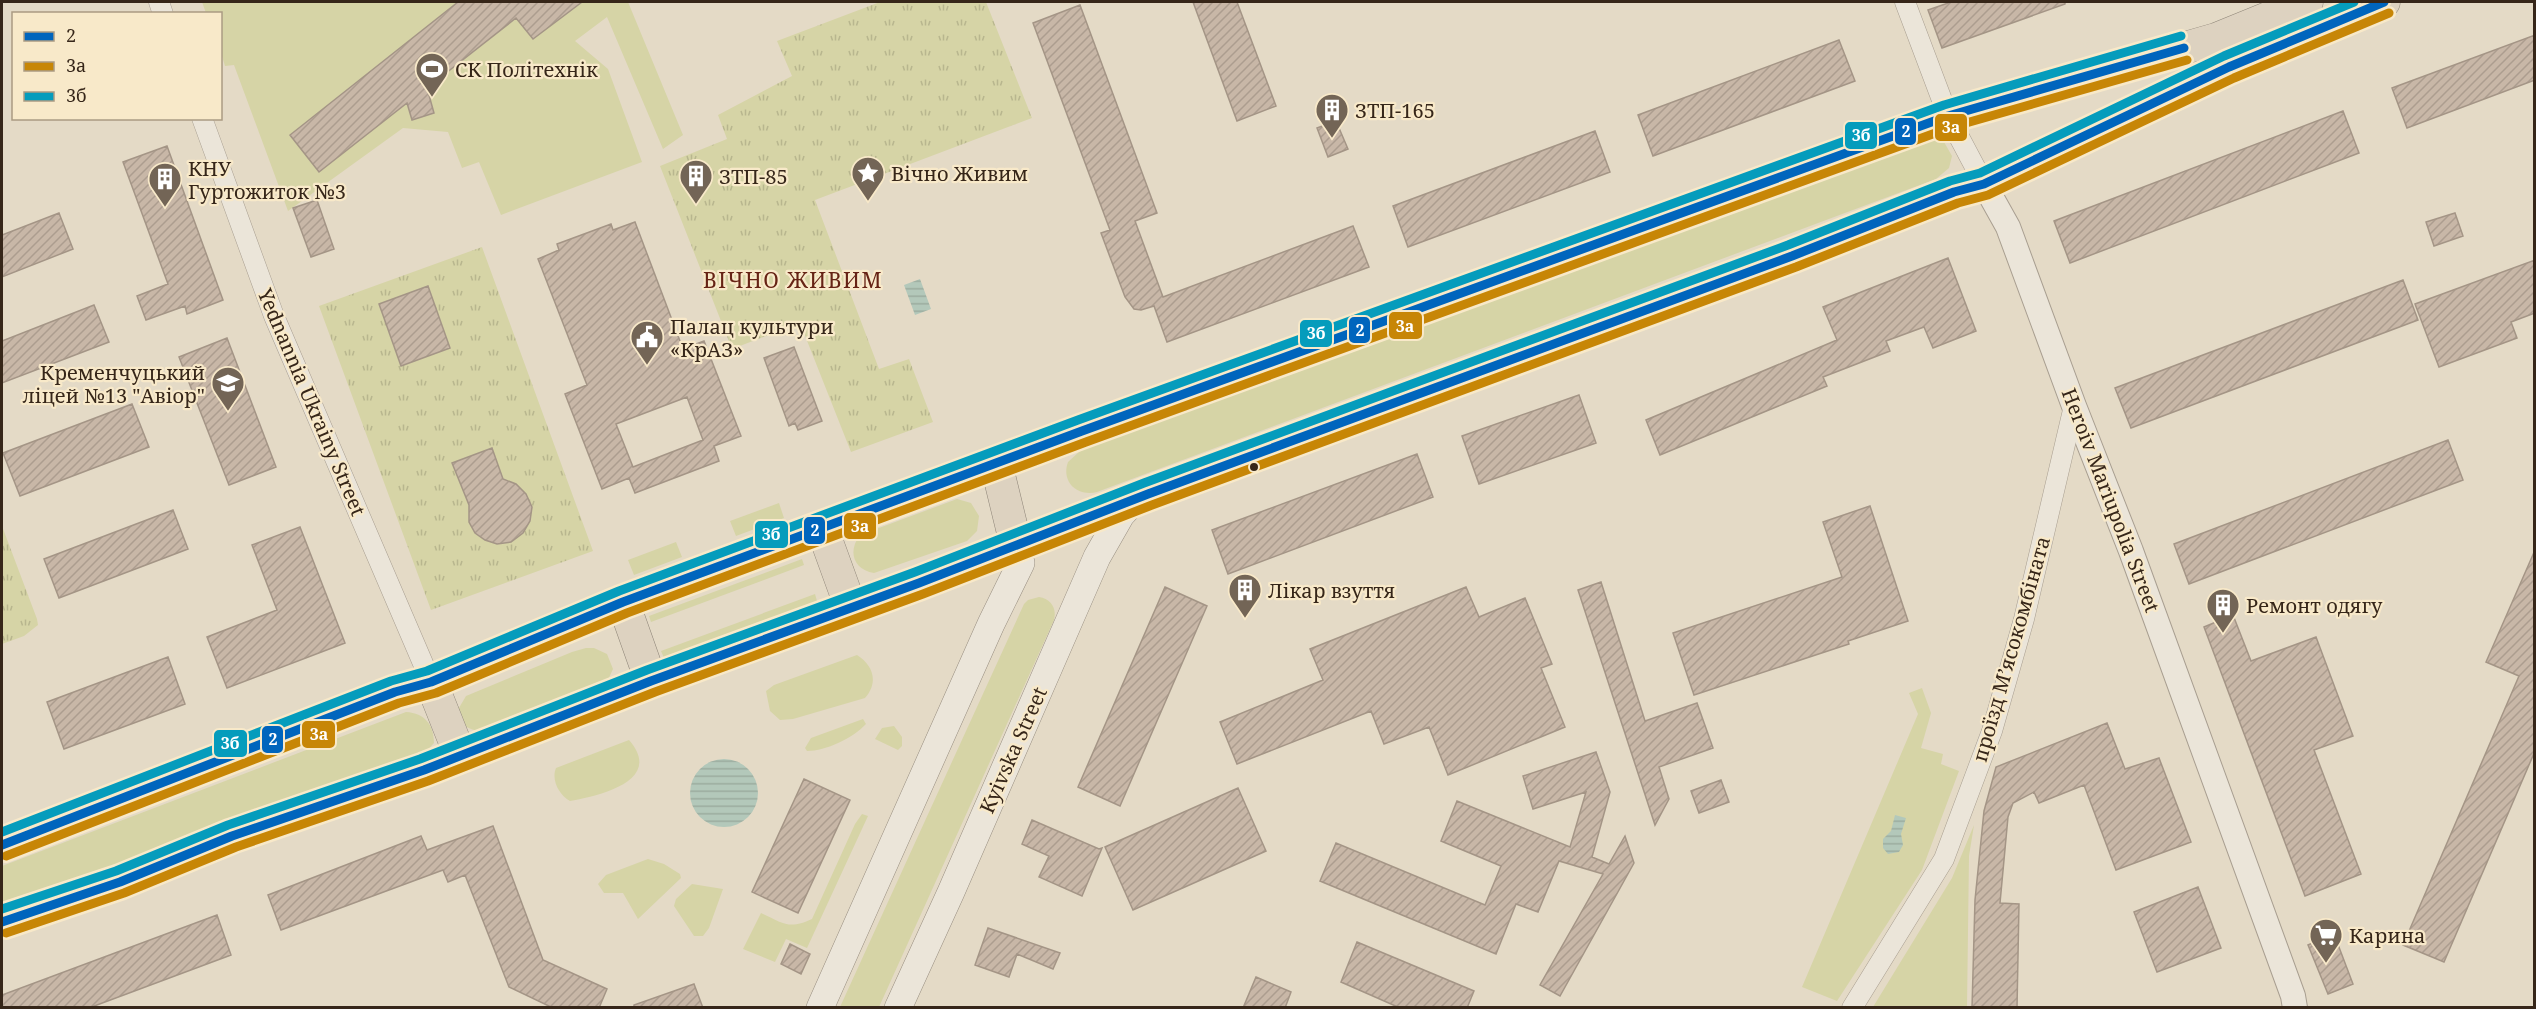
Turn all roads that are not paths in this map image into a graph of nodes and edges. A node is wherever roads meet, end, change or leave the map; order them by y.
1 (1905, 2) edge
2 (2307, 2) edge
3 (2384, 2) edge
4 (1948, 116) junction
5 (203, 120) edge
6 (1984, 184) junction
7 (2074, 406) junction
8 (996, 463) junction
9 (1137, 498) junction
10 (822, 528) junction
11 (1016, 545) junction
12 (623, 602) junction
13 (851, 608) junction
14 (651, 681) junction
15 (431, 682) junction
16 (460, 756) junction
17 (2, 845) edge
18 (2, 922) edge
19 (820, 1008) edge
20 (898, 1008) edge
21 (1852, 1008) edge
22 (2295, 1008) edge

1 - 4 street, Heroiv Mariupolia Street
2 - 4 highway
3 - 6 highway
4 - 6 street, Heroiv Mariupolia Street
4 - 8 highway
5 - 15 street, Yednannia Ukrainy Street
6 - 7 street, Heroiv Mariupolia Street
6 - 9 highway
7 - 21 street, проїзд Мʼясокомбіната
7 - 22 street, Heroiv Mariupolia Street
8 - 10 highway
8 - 11 highway
9 - 11 highway
9 - 20 main road, Kyivska Street
10 - 12 highway
10 - 13 highway
11 - 13 highway
11 - 19 main road
12 - 14 highway
12 - 15 highway
13 - 14 highway
14 - 16 highway
15 - 16 highway
15 - 17 highway
16 - 18 highway

